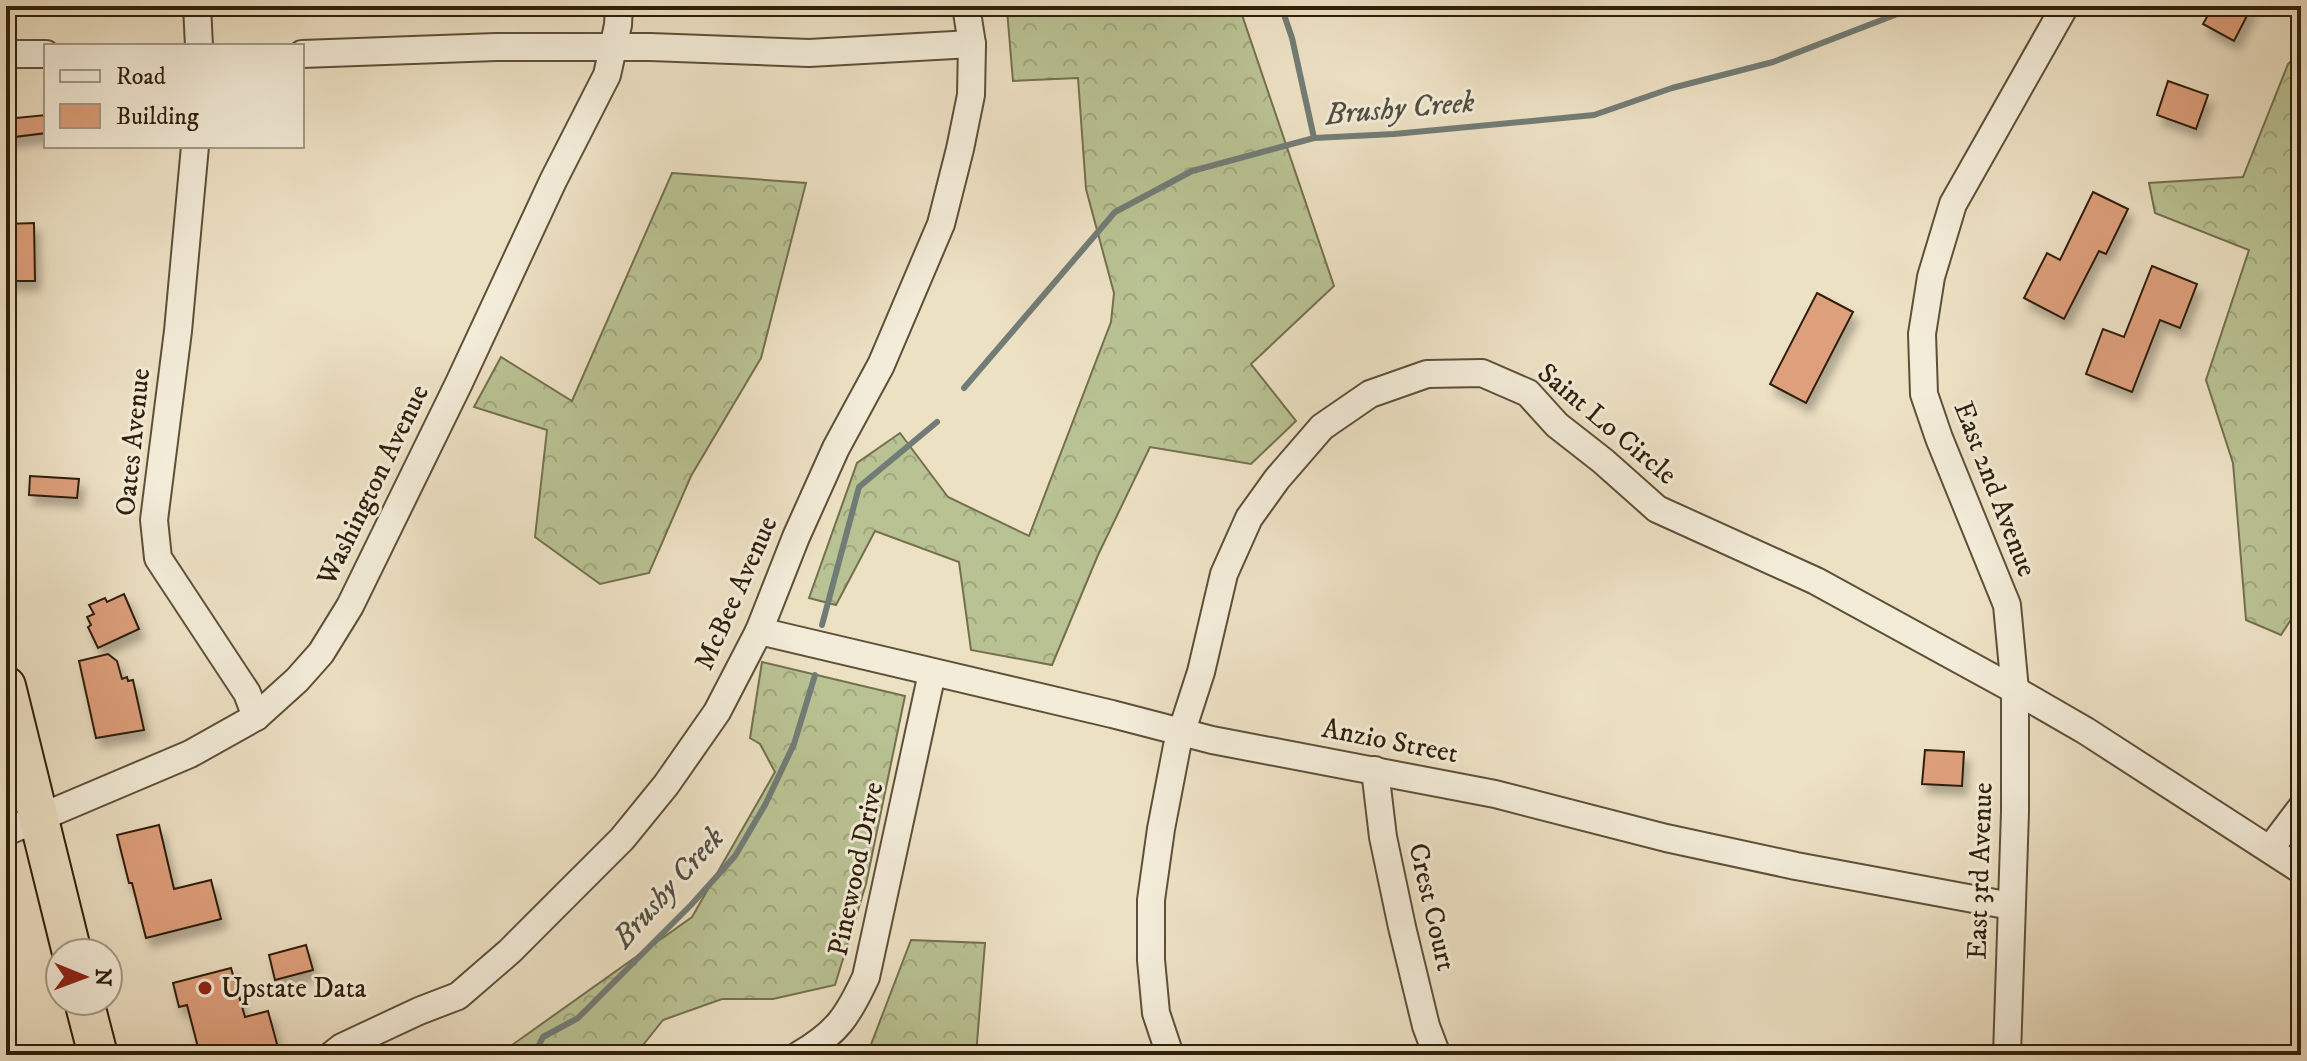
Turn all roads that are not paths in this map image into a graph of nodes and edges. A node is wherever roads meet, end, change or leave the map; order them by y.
1 (197, 6) edge
2 (619, 6) edge
3 (966, 6) edge
4 (2065, 6) edge
5 (199, 44) edge
6 (972, 44) junction
7 (614, 47) junction
8 (6, 54) edge
9 (44, 54) edge
10 (304, 54) edge
11 (195, 148) edge
12 (759, 631) junction
13 (932, 673) junction
14 (6, 686) edge
15 (2015, 690) junction
16 (256, 717) junction
17 (1181, 732) junction
18 (1375, 770) junction
19 (2301, 808) edge
20 (23, 826) edge
21 (2270, 849) junction
22 (2301, 870) edge
23 (2011, 906) junction
24 (66, 937) edge
25 (88, 1017) edge
26 (98, 1055) edge
27 (332, 1055) edge
28 (799, 1055) edge
29 (1170, 1055) edge
30 (1437, 1055) edge
31 (2007, 1055) edge

1 - 5 street
2 - 7 street, Washington Avenue
3 - 6 street, McBee Avenue
4 - 15 street, East 2nd Avenue
6 - 7 street
6 - 12 street, McBee Avenue
7 - 10 street
7 - 16 street, Washington Avenue
8 - 9 street
11 - 16 street, Oates Avenue
12 - 13 street, Anzio Street
12 - 27 street, McBee Avenue
13 - 17 street, Anzio Street
13 - 28 street, Pinewood Drive
14 - 20 highway
15 - 17 street, Saint Lo Circle
15 - 21 street
15 - 23 street, East 3rd Avenue
16 - 20 street, Washington Avenue
17 - 18 street, Anzio Street
17 - 29 street, Saint Lo Circle
18 - 23 street, Anzio Street
18 - 30 street, Crest Court
19 - 21 street
20 - 24 highway
21 - 22 street
23 - 31 street, East 3rd Avenue
25 - 26 highway

